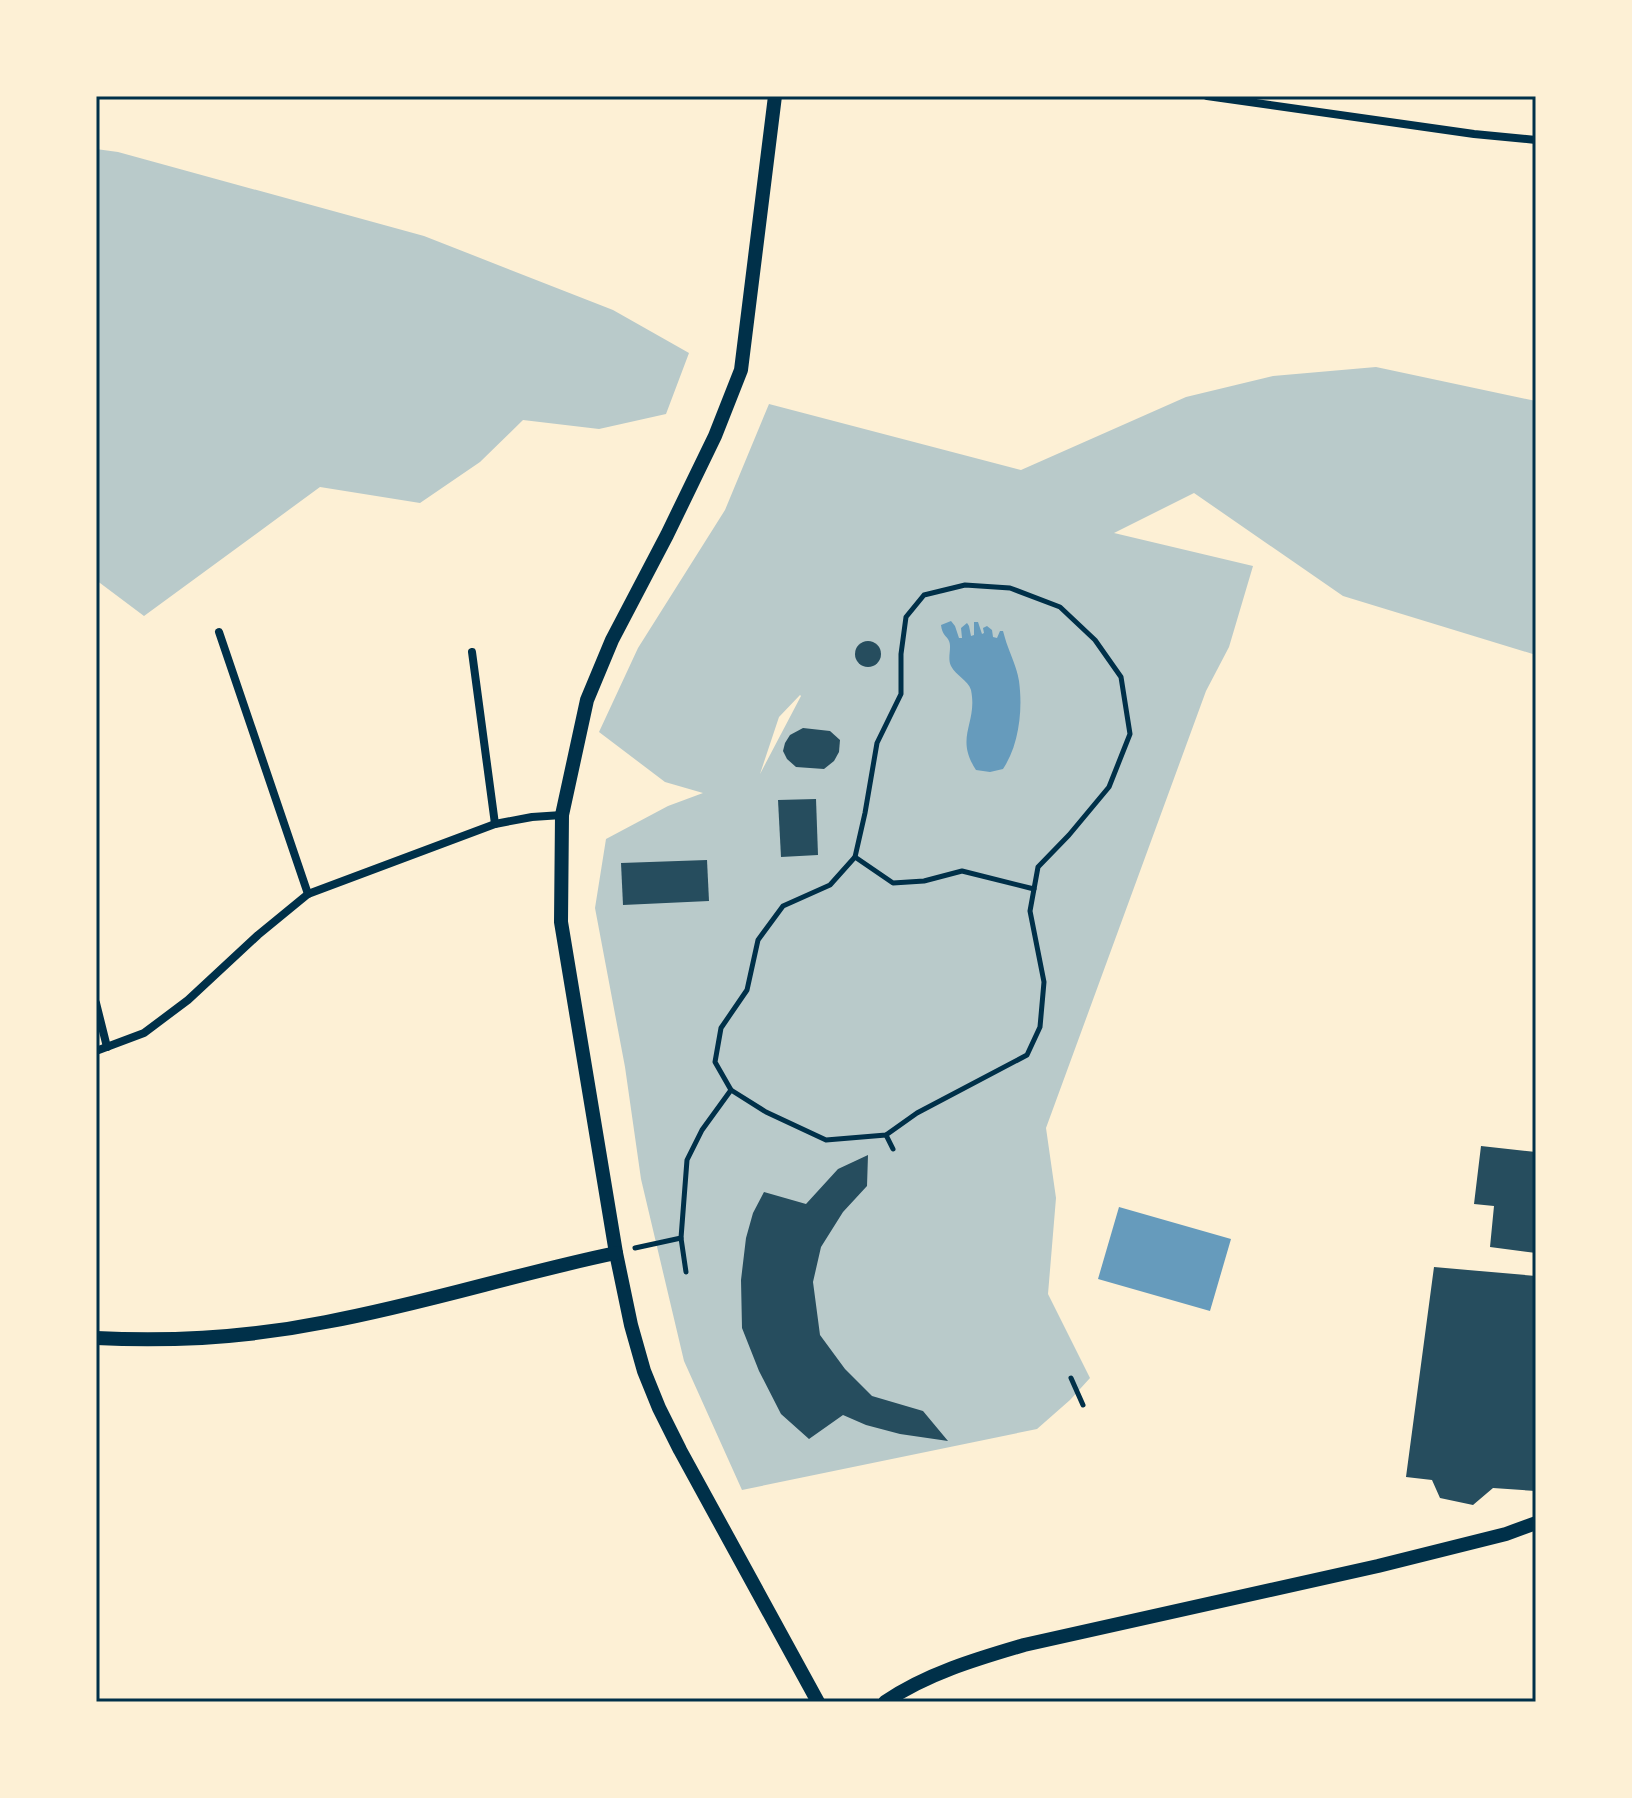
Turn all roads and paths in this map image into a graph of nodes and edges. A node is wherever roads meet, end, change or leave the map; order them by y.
1 (775, 96) edge
2 (1207, 96) edge
3 (1536, 140) edge
4 (219, 632) dead end
5 (472, 652) dead end
6 (562, 815) junction
7 (495, 824) junction
8 (855, 857) junction
9 (1034, 889) junction
10 (308, 894) junction
11 (96, 1003) edge
12 (107, 1047) junction
13 (96, 1051) edge
14 (731, 1090) junction
15 (886, 1135) junction
16 (893, 1149) dead end
17 (681, 1238) junction
18 (616, 1253) junction
19 (686, 1272) dead end
20 (97, 1339) edge
21 (1071, 1378) dead end
22 (1083, 1405) dead end
23 (1536, 1523) edge
24 (818, 1702) edge
25 (885, 1702) edge

1 - 6 street
2 - 3 street
4 - 10 street
5 - 7 street
6 - 7 street
6 - 18 street
7 - 10 street
8 - 9 path
8 - 9 path
8 - 14 path
9 - 15 path
10 - 12 street
11 - 12 street
12 - 13 street
14 - 15 path
14 - 17 path
15 - 16 path
17 - 18 path
17 - 19 path
18 - 20 street
18 - 24 street
21 - 22 path
23 - 25 street

